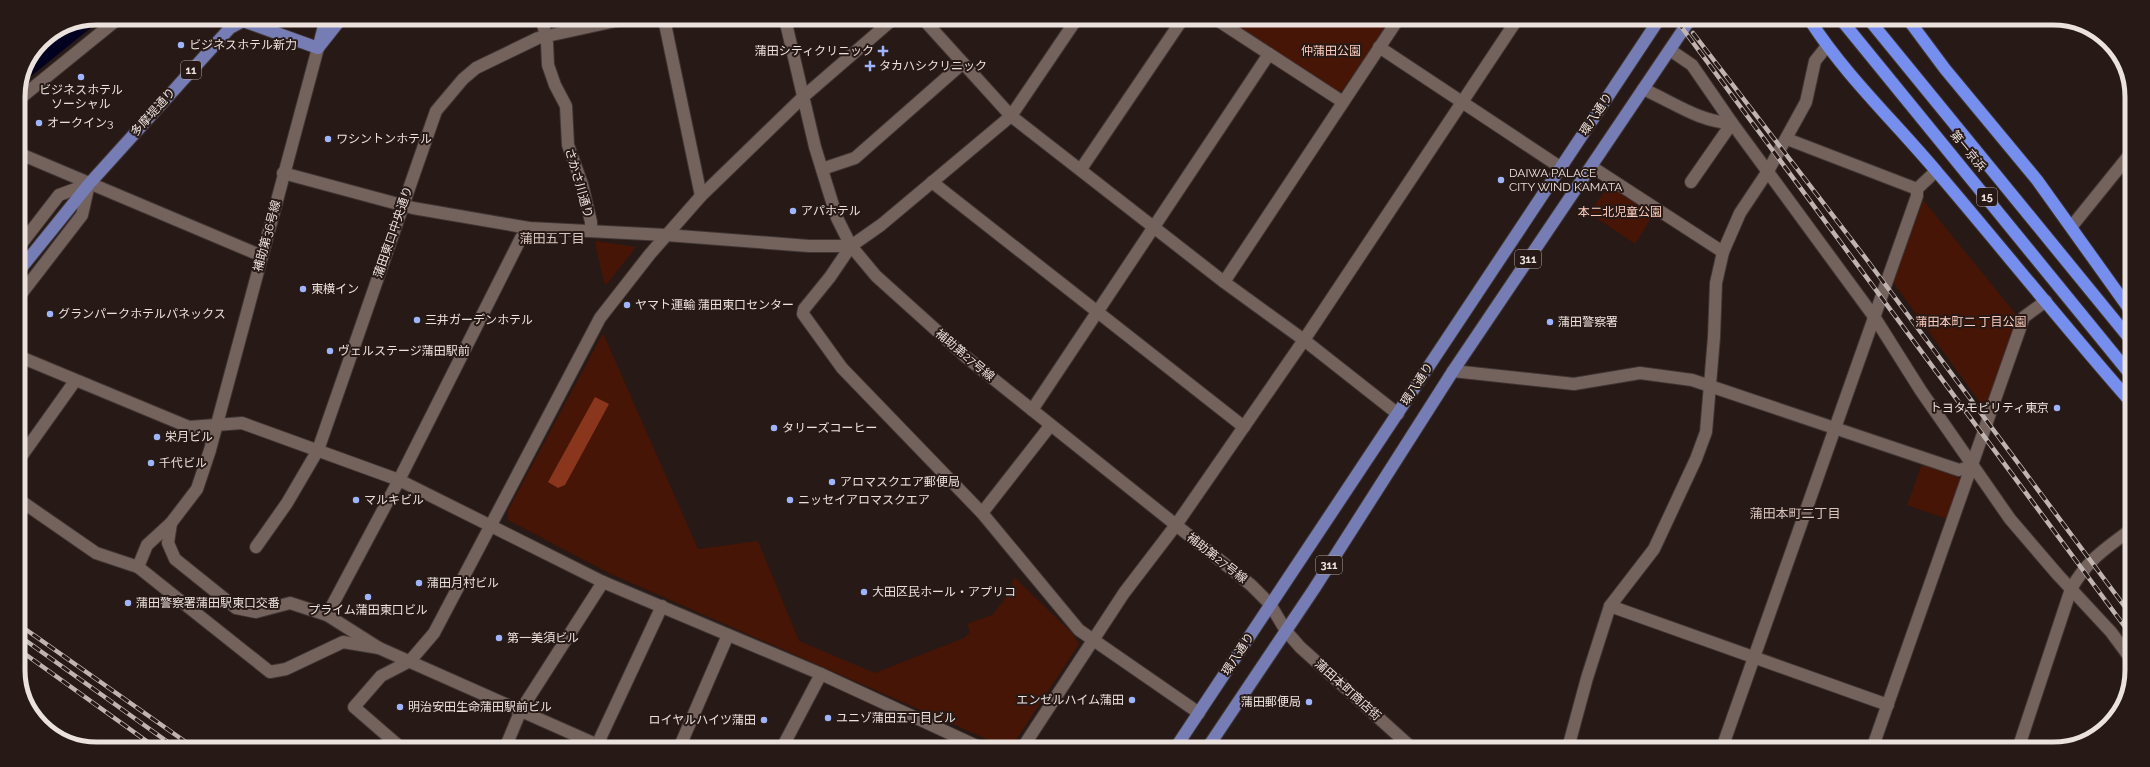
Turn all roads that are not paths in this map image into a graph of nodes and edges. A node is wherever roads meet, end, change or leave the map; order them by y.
1 (110, 25) edge
2 (234, 25) edge
3 (258, 25) edge
4 (324, 25) edge
5 (337, 25) edge
6 (543, 25) edge
7 (597, 25) edge
8 (665, 25) edge
9 (786, 25) edge
10 (886, 25) edge
11 (929, 25) edge
12 (1073, 25) edge
13 (1179, 25) edge
14 (1224, 25) edge
15 (1394, 25) edge
16 (1513, 25) edge
17 (1655, 25) edge
18 (1686, 25) edge
19 (1813, 25) edge
20 (1845, 25) edge
21 (1873, 25) edge
22 (1912, 25) edge
23 (546, 36) junction
24 (1826, 46) junction
25 (1379, 47) junction
26 (318, 48) junction
27 (1670, 50) junction
28 (1268, 54) junction
29 (963, 63) junction
30 (1643, 89) junction
31 (25, 94) edge
32 (803, 97) junction
33 (1342, 102) junction
34 (1462, 102) junction
35 (1011, 116) junction
36 (1732, 123) junction
37 (1787, 139) junction
38 (25, 156) edge
39 (2125, 160) edge
40 (1560, 167) junction
41 (1592, 168) junction
42 (822, 169) junction
43 (1081, 169) junction
44 (1768, 171) junction
45 (1936, 171) junction
46 (283, 173) junction
47 (932, 182) junction
48 (1691, 182) dead end
49 (89, 184) junction
50 (1917, 189) junction
51 (701, 196) junction
52 (403, 206) junction
53 (2072, 226) junction
54 (1154, 227) junction
55 (529, 228) junction
56 (591, 231) junction
57 (666, 235) junction
58 (25, 239) edge
59 (851, 246) junction
60 (1723, 252) junction
61 (262, 256) junction
62 (25, 263) edge
63 (1224, 282) junction
64 (25, 289) edge
65 (2046, 300) junction
66 (2125, 303) edge
67 (1097, 311) junction
68 (1875, 318) junction
69 (2125, 333) edge
70 (1304, 340) junction
71 (25, 359) edge
72 (2125, 368) edge
73 (1453, 371) junction
74 (75, 381) junction
75 (1709, 385) junction
76 (2125, 395) edge
77 (1032, 410) junction
78 (1398, 414) junction
79 (217, 425) junction
80 (1050, 426) junction
81 (1244, 427) junction
82 (1835, 429) junction
83 (318, 450) junction
84 (25, 452) edge
85 (1973, 466) junction
86 (399, 480) junction
87 (25, 504) edge
88 (982, 513) junction
89 (171, 523) junction
90 (1176, 525) junction
91 (491, 526) junction
92 (2125, 534) edge
93 (256, 547) dead end
94 (138, 567) junction
95 (603, 582) junction
96 (2071, 589) junction
97 (1270, 604) junction
98 (662, 606) junction
99 (1610, 606) junction
100 (327, 615) junction
101 (1286, 631) junction
102 (728, 635) junction
103 (1093, 640) junction
104 (379, 648) junction
105 (2125, 651) edge
106 (1755, 658) junction
107 (410, 661) junction
108 (821, 674) junction
109 (1888, 705) junction
110 (521, 710) junction
111 (1199, 713) junction
112 (395, 742) edge
113 (508, 742) edge
114 (592, 742) edge
115 (600, 742) edge
116 (682, 742) edge
117 (785, 742) edge
118 (968, 742) edge
119 (1026, 742) edge
120 (1179, 742) edge
121 (1211, 742) edge
122 (1405, 742) edge
123 (1570, 742) edge
124 (1724, 742) edge
125 (1875, 742) edge
126 (2020, 742) edge

1 - 31 street
2 - 49 main road, 多摩堤通り / 11
3 - 26 main road, 多摩堤通り / 11
4 - 26 main road
5 - 26 main road
6 - 23 street, さかさ川通り
7 - 23 street, 蒲田東口中央通り
8 - 51 street
9 - 32 street, 補助第27号線
10 - 32 street
11 - 29 street
12 - 35 street
13 - 43 street
14 - 28 street
15 - 25 street
16 - 34 street
17 - 40 main road, 環八通り / 311
18 - 27 main road, 環八通り / 311
19 - 24 highway
20 - 72 highway, 第一京浜 / 15
21 - 69 highway, 第一京浜 / 15
22 - 53 highway
23 - 52 street, 蒲田東口中央通り
23 - 56 street, さかさ川通り
24 - 37 street
24 - 45 highway
25 - 33 street
25 - 34 street
26 - 46 street, 補助第36号線
27 - 30 main road, 環八通り / 311
27 - 36 street
28 - 33 street
28 - 54 street
29 - 35 street
29 - 42 street
30 - 36 street
30 - 41 main road, 環八通り / 311
32 - 42 street, 補助第27号線
32 - 51 street
33 - 63 street
34 - 40 street
34 - 70 street
35 - 43 street
35 - 47 street
36 - 44 street
36 - 48 street
37 - 44 street
37 - 50 street
38 - 49 street
39 - 53 street
40 - 78 main road, 環八通り / 311
41 - 60 street
41 - 73 main road, 環八通り / 311
42 - 59 street, 補助第27号線
43 - 54 street
44 - 60 street
44 - 68 street
45 - 50 street
45 - 65 highway
46 - 52 street
46 - 61 street, 補助第36号線
47 - 59 street
47 - 67 street
49 - 58 street
49 - 61 street
49 - 62 main road, 多摩堤通り / 11
49 - 64 street
50 - 68 street
51 - 57 street
52 - 55 street
52 - 83 street, 蒲田東口中央通り
53 - 66 highway
54 - 63 street
54 - 67 street
55 - 56 street
55 - 86 street
56 - 57 street
57 - 59 street
57 - 91 street
59 - 77 street, 補助第27号線
59 - 88 street
60 - 75 street
61 - 79 street, 補助第36号線
63 - 70 street
65 - 76 highway
65 - 85 street
67 - 77 street
67 - 81 street
68 - 82 street
68 - 85 street
70 - 78 street
70 - 81 street
71 - 74 street
73 - 75 street
73 - 101 main road, 環八通り / 311
74 - 79 street
74 - 84 street
75 - 82 street
75 - 99 street
77 - 80 street, 補助第27号線
78 - 97 main road, 環八通り / 311
79 - 83 street
79 - 89 street, 補助第36号線
80 - 88 street
80 - 90 street, 補助第27号線
81 - 90 street
82 - 85 street
82 - 106 street
83 - 86 street
83 - 93 street, 蒲田東口中央通り
85 - 96 street
85 - 109 street
86 - 91 street
86 - 100 street
87 - 94 street
88 - 103 street
89 - 94 street, 補助第36号線
89 - 100 street
90 - 97 street, 補助第27号線
90 - 103 street
91 - 95 street
91 - 107 street
92 - 96 street
94 - 104 street
95 - 98 street
95 - 110 street
96 - 105 street
96 - 126 street
97 - 101 street, 補助第27号線
97 - 111 main road, 環八通り / 311
98 - 102 street
98 - 115 street
99 - 106 street
99 - 123 street
100 - 104 street
101 - 121 main road, 環八通り / 311
101 - 122 street, 蒲田本町商店街
102 - 108 street
102 - 116 street
103 - 111 street
103 - 119 street
104 - 107 street
106 - 109 street
106 - 124 street
107 - 110 street
107 - 112 street
108 - 117 street
108 - 118 street
109 - 125 street
110 - 113 street
110 - 114 street
111 - 120 main road, 環八通り / 311

